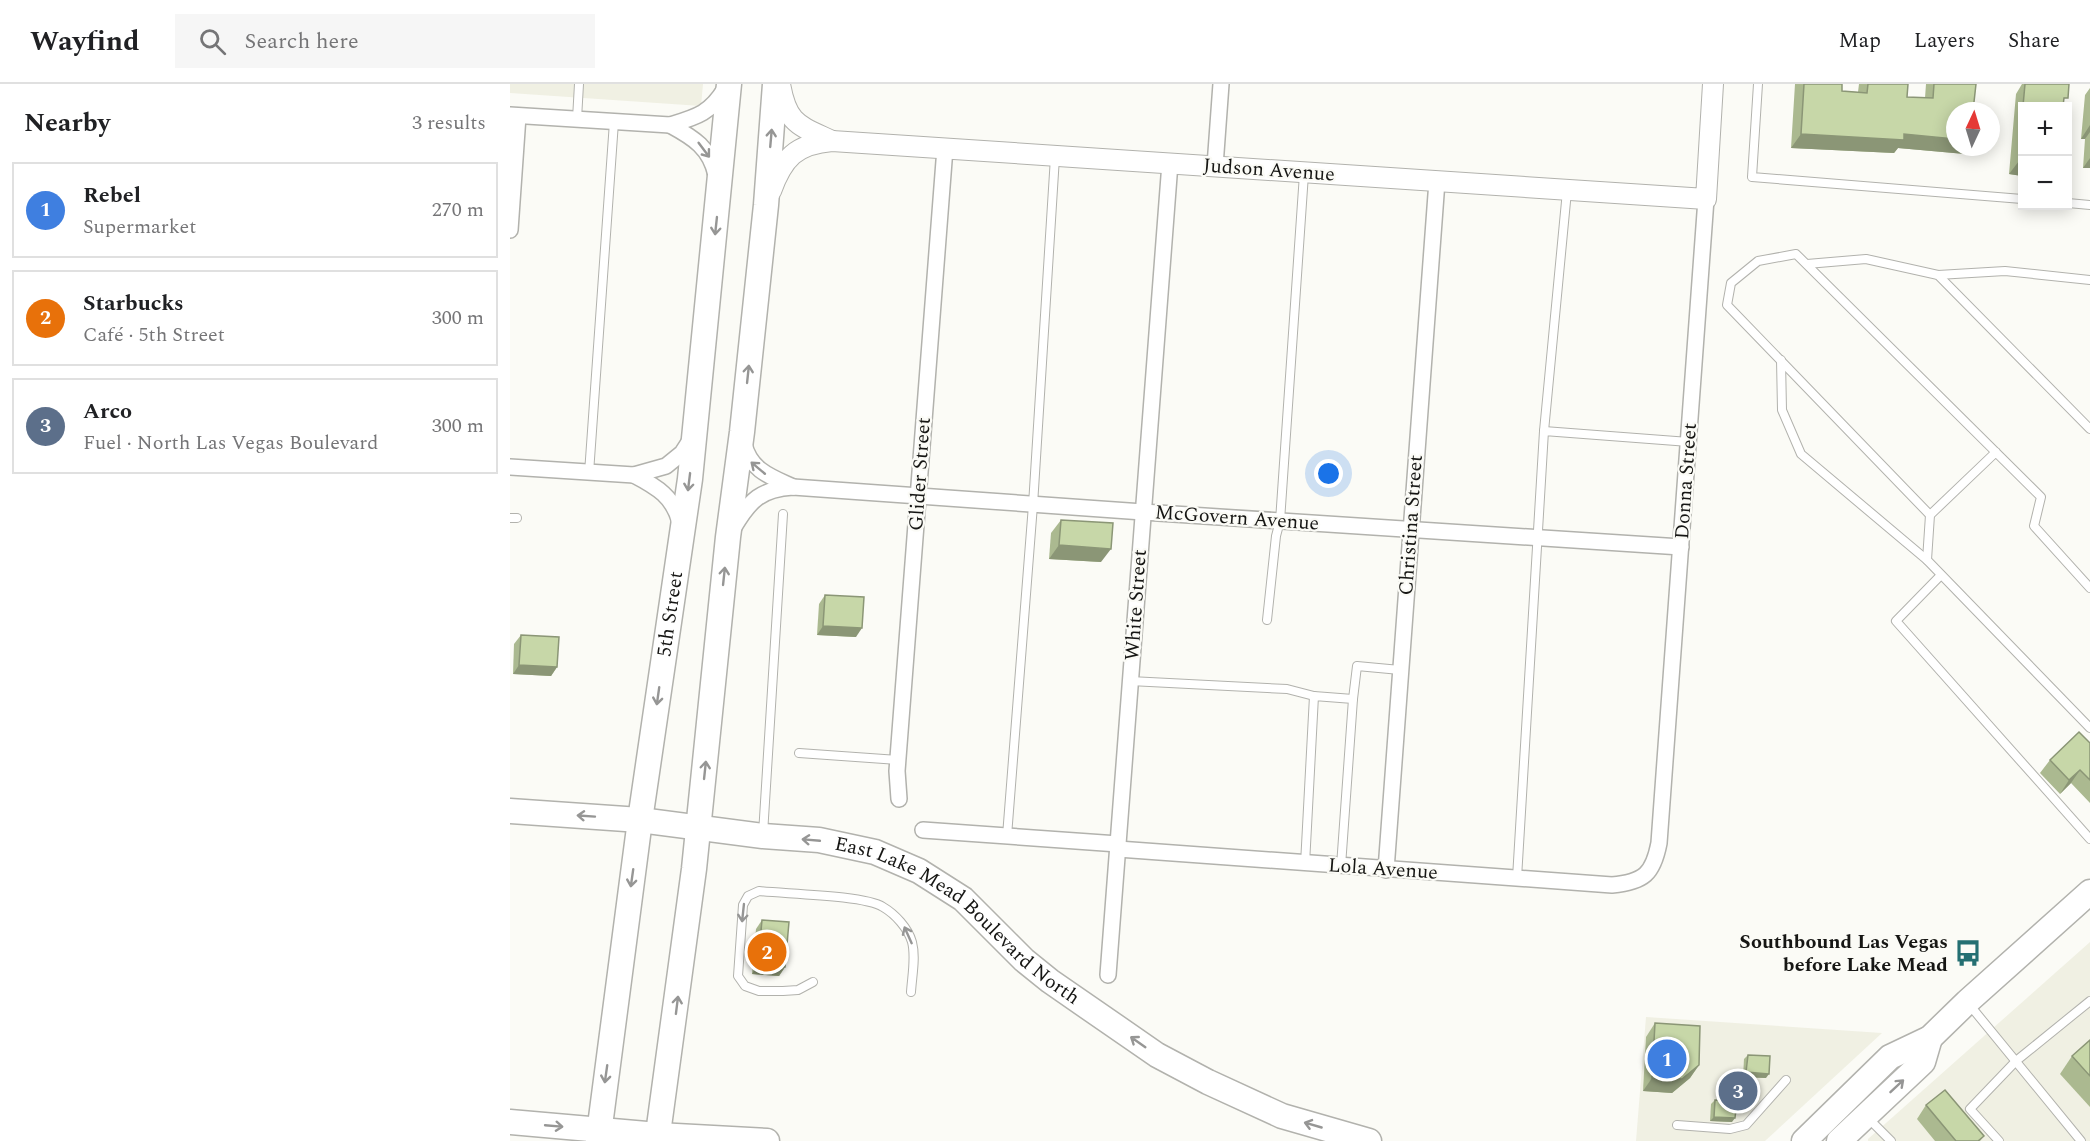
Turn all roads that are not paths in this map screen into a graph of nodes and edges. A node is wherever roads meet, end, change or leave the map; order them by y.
1 (579, 84) edge
2 (728, 84) edge
3 (775, 84) edge
4 (780, 84) edge
5 (1221, 84) edge
6 (1713, 84) edge
7 (1758, 84) edge
8 (514, 116) edge
9 (578, 119) junction
10 (614, 122) junction
11 (670, 125) junction
12 (832, 141) junction
13 (945, 148) junction
14 (1055, 156) junction
15 (1170, 163) junction
16 (1215, 166) junction
17 (1304, 172) junction
18 (1437, 181) junction
19 (720, 190) junction
20 (1567, 190) junction
21 (1706, 199) junction
22 (2018, 199) edge
23 (2072, 203) edge
24 (766, 205) junction
25 (2090, 205) edge
26 (510, 230) edge
27 (1807, 264) junction
28 (1938, 275) junction
29 (2090, 280) edge
30 (1781, 360) junction
31 (2089, 427) edge
32 (1544, 431) junction
33 (695, 432) junction
34 (742, 432) junction
35 (1689, 442) junction
36 (1996, 452) junction
37 (510, 467) edge
38 (589, 472) junction
39 (634, 476) junction
40 (793, 487) junction
41 (918, 496) junction
42 (1033, 505) junction
43 (1143, 512) junction
44 (783, 514) dead end
45 (1930, 515) junction
46 (1280, 521) junction
47 (1411, 529) junction
48 (682, 531) junction
49 (728, 537) junction
50 (1538, 537) junction
51 (1681, 547) junction
52 (1927, 560) junction
53 (1941, 574) junction
54 (2090, 588) edge
55 (1267, 620) dead end
56 (1400, 670) junction
57 (1130, 681) junction
58 (1314, 696) junction
59 (1353, 699) junction
60 (2090, 728) edge
61 (799, 753) dead end
62 (898, 760) junction
63 (899, 799) dead end
64 (510, 811) edge
65 (640, 820) junction
66 (699, 828) junction
67 (923, 830) dead end
68 (763, 836) junction
69 (1007, 836) junction
70 (2090, 839) edge
71 (1118, 847) junction
72 (1305, 864) junction
73 (1341, 866) junction
74 (1386, 870) junction
75 (1646, 874) joint
76 (1517, 878) junction
77 (2085, 900) edge
78 (1108, 975) dead end
79 (813, 982) dead end
80 (911, 992) dead end
81 (2090, 1001) edge
82 (1967, 1002) junction
83 (1930, 1038) junction
84 (2016, 1061) junction
85 (1786, 1080) dead end
86 (510, 1122) edge
87 (1677, 1125) dead end
88 (1851, 1132) edge
89 (598, 1135) edge
90 (658, 1138) edge
91 (767, 1141) edge
92 (1370, 1141) edge
93 (1804, 1141) edge
94 (1891, 1141) edge
95 (1999, 1141) edge
96 (2081, 1141) edge

1 - 9 lane
2 - 11 street
2 - 19 main road, 5th Street
24 -> 3 main road
4 - 12 street, Judson Avenue
5 - 16 street
6 - 21 street, Donna Street
7 - 22 lane
8 - 9 street
8 - 26 street
9 - 10 street
10 - 11 street
10 - 38 lane
11 -> 19 street
12 - 13 street, Judson Avenue
12 - 24 street, Judson Avenue
13 - 14 street, Judson Avenue
13 - 41 street, Glider Street
14 - 15 street, Judson Avenue
14 - 42 lane
15 - 16 street, Judson Avenue
15 - 43 street, White Street
16 - 17 street, Judson Avenue
17 - 18 street, Judson Avenue
17 - 46 lane
18 - 20 street, Judson Avenue
18 - 47 street, Christina Street
19 -> 33 main road, 5th Street
20 - 21 street, Judson Avenue
20 - 32 lane
21 - 35 street, Donna Street
23 - 25 lane
34 -> 24 main road
27 - 28 lane
27 - 30 lane
27 - 36 lane
28 - 29 lane
28 - 31 lane
30 - 45 lane
30 - 52 lane
32 - 35 lane
32 - 50 lane
33 - 39 street
33 -> 48 main road, 5th Street
40 -> 34 street, McGovern Avenue
34 - 49 main road
35 - 51 street, Donna Street
36 - 45 lane
36 - 54 lane
37 - 38 street
38 - 39 street
39 - 48 street
40 - 41 street, McGovern Avenue
40 - 49 street, McGovern Avenue
41 - 42 street, McGovern Avenue
41 - 62 street, Glider Street
42 - 43 street, McGovern Avenue
42 - 69 lane
43 - 46 street, McGovern Avenue
43 - 57 street, White Street
44 - 68 lane
45 - 52 lane
46 - 47 street, McGovern Avenue
46 - 55 lane
47 - 50 street, McGovern Avenue
47 - 56 street, Christina Street
48 -> 65 main road, 5th Street
66 -> 49 main road
50 - 51 street, McGovern Avenue
50 - 76 lane
51 - 75 street, Donna Street
52 - 53 lane
53 - 60 lane
53 - 70 lane
56 - 59 lane
56 - 74 street, Christina Street
57 - 58 lane
57 - 71 street, White Street
58 - 59 lane
58 - 72 lane
59 - 73 lane
61 - 62 lane
62 - 63 street, Glider Street
65 -> 64 main road, East Lake Mead Boulevard North
65 - 66 main road, East Lake Mead Boulevard North
65 -> 89 main road, 5th Street
66 - 68 main road, East Lake Mead Boulevard North
90 -> 66 main road
67 - 69 street, Lola Avenue
92 -> 68 main road, East Lake Mead Boulevard North
69 - 71 street, Lola Avenue
71 - 72 street, Lola Avenue
71 - 78 street, White Street
72 - 73 street, Lola Avenue
73 - 74 street, Lola Avenue
74 - 76 street, Lola Avenue
75 - 76 street, Lola Avenue
77 - 82 main road
80 -> 79 lane
81 - 84 lane
82 - 83 main road
82 - 84 lane
88 -> 83 main road
83 - 93 main road
84 - 95 lane
84 - 96 lane
85 - 87 lane
86 -> 89 main road
88 - 94 lane
89 - 90 main road
90 - 91 main road

